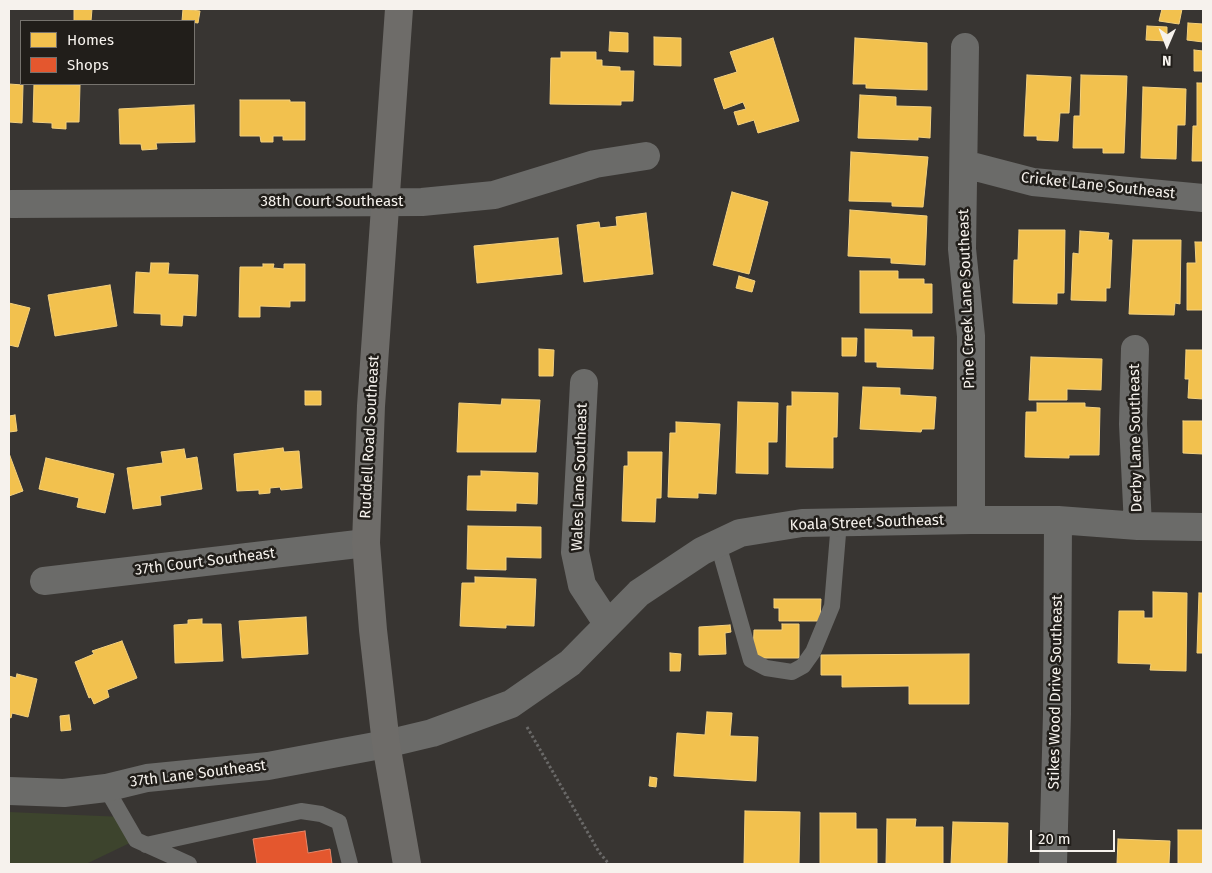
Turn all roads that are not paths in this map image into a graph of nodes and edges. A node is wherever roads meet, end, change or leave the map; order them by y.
1 (398, 9) edge
2 (965, 47) dead end
3 (646, 156) dead end
4 (964, 164) junction
5 (1203, 198) edge
6 (384, 202) junction
7 (11, 204) dead end
8 (1135, 349) dead end
9 (584, 383) dead end
10 (971, 520) junction
11 (1058, 520) junction
12 (839, 522) junction
13 (1138, 526) junction
14 (1203, 527) edge
15 (366, 543) junction
16 (718, 544) junction
17 (44, 581) dead end
18 (607, 623) junction
19 (386, 744) junction
20 (106, 788) junction
21 (9, 791) edge
22 (146, 845) junction
23 (189, 864) edge
24 (350, 864) edge
25 (407, 864) edge
26 (1053, 864) edge

1 - 6 main road, Ruddell Road Southeast
2 - 4 street, Pine Creek Lane Southeast
3 - 6 street, 38th Court Southeast
4 - 5 street, Cricket Lane Southeast
4 - 10 street, Pine Creek Lane Southeast
6 - 7 street, 38th Court Southeast
6 - 15 main road, Ruddell Road Southeast
8 - 13 street, Derby Lane Southeast
9 - 18 street, Wales Lane Southeast
10 - 11 street, Koala Street Southeast
10 - 12 street, Koala Street Southeast
11 - 13 street, Koala Street Southeast
11 - 26 street, Stikes Wood Drive Southeast
12 - 16 street, Koala Street Southeast
12 - 16 lane
13 - 14 street, Koala Street Southeast
15 - 17 street, 37th Court Southeast
15 - 19 main road, Ruddell Road Southeast
16 - 18 street, Koala Street Southeast
18 - 19 street, Koala Street Southeast
19 - 20 street, 37th Lane Southeast
19 - 25 main road, Ruddell Road Southeast
20 - 21 street, 37th Lane Southeast
20 - 22 lane
22 - 23 lane
22 - 24 lane

